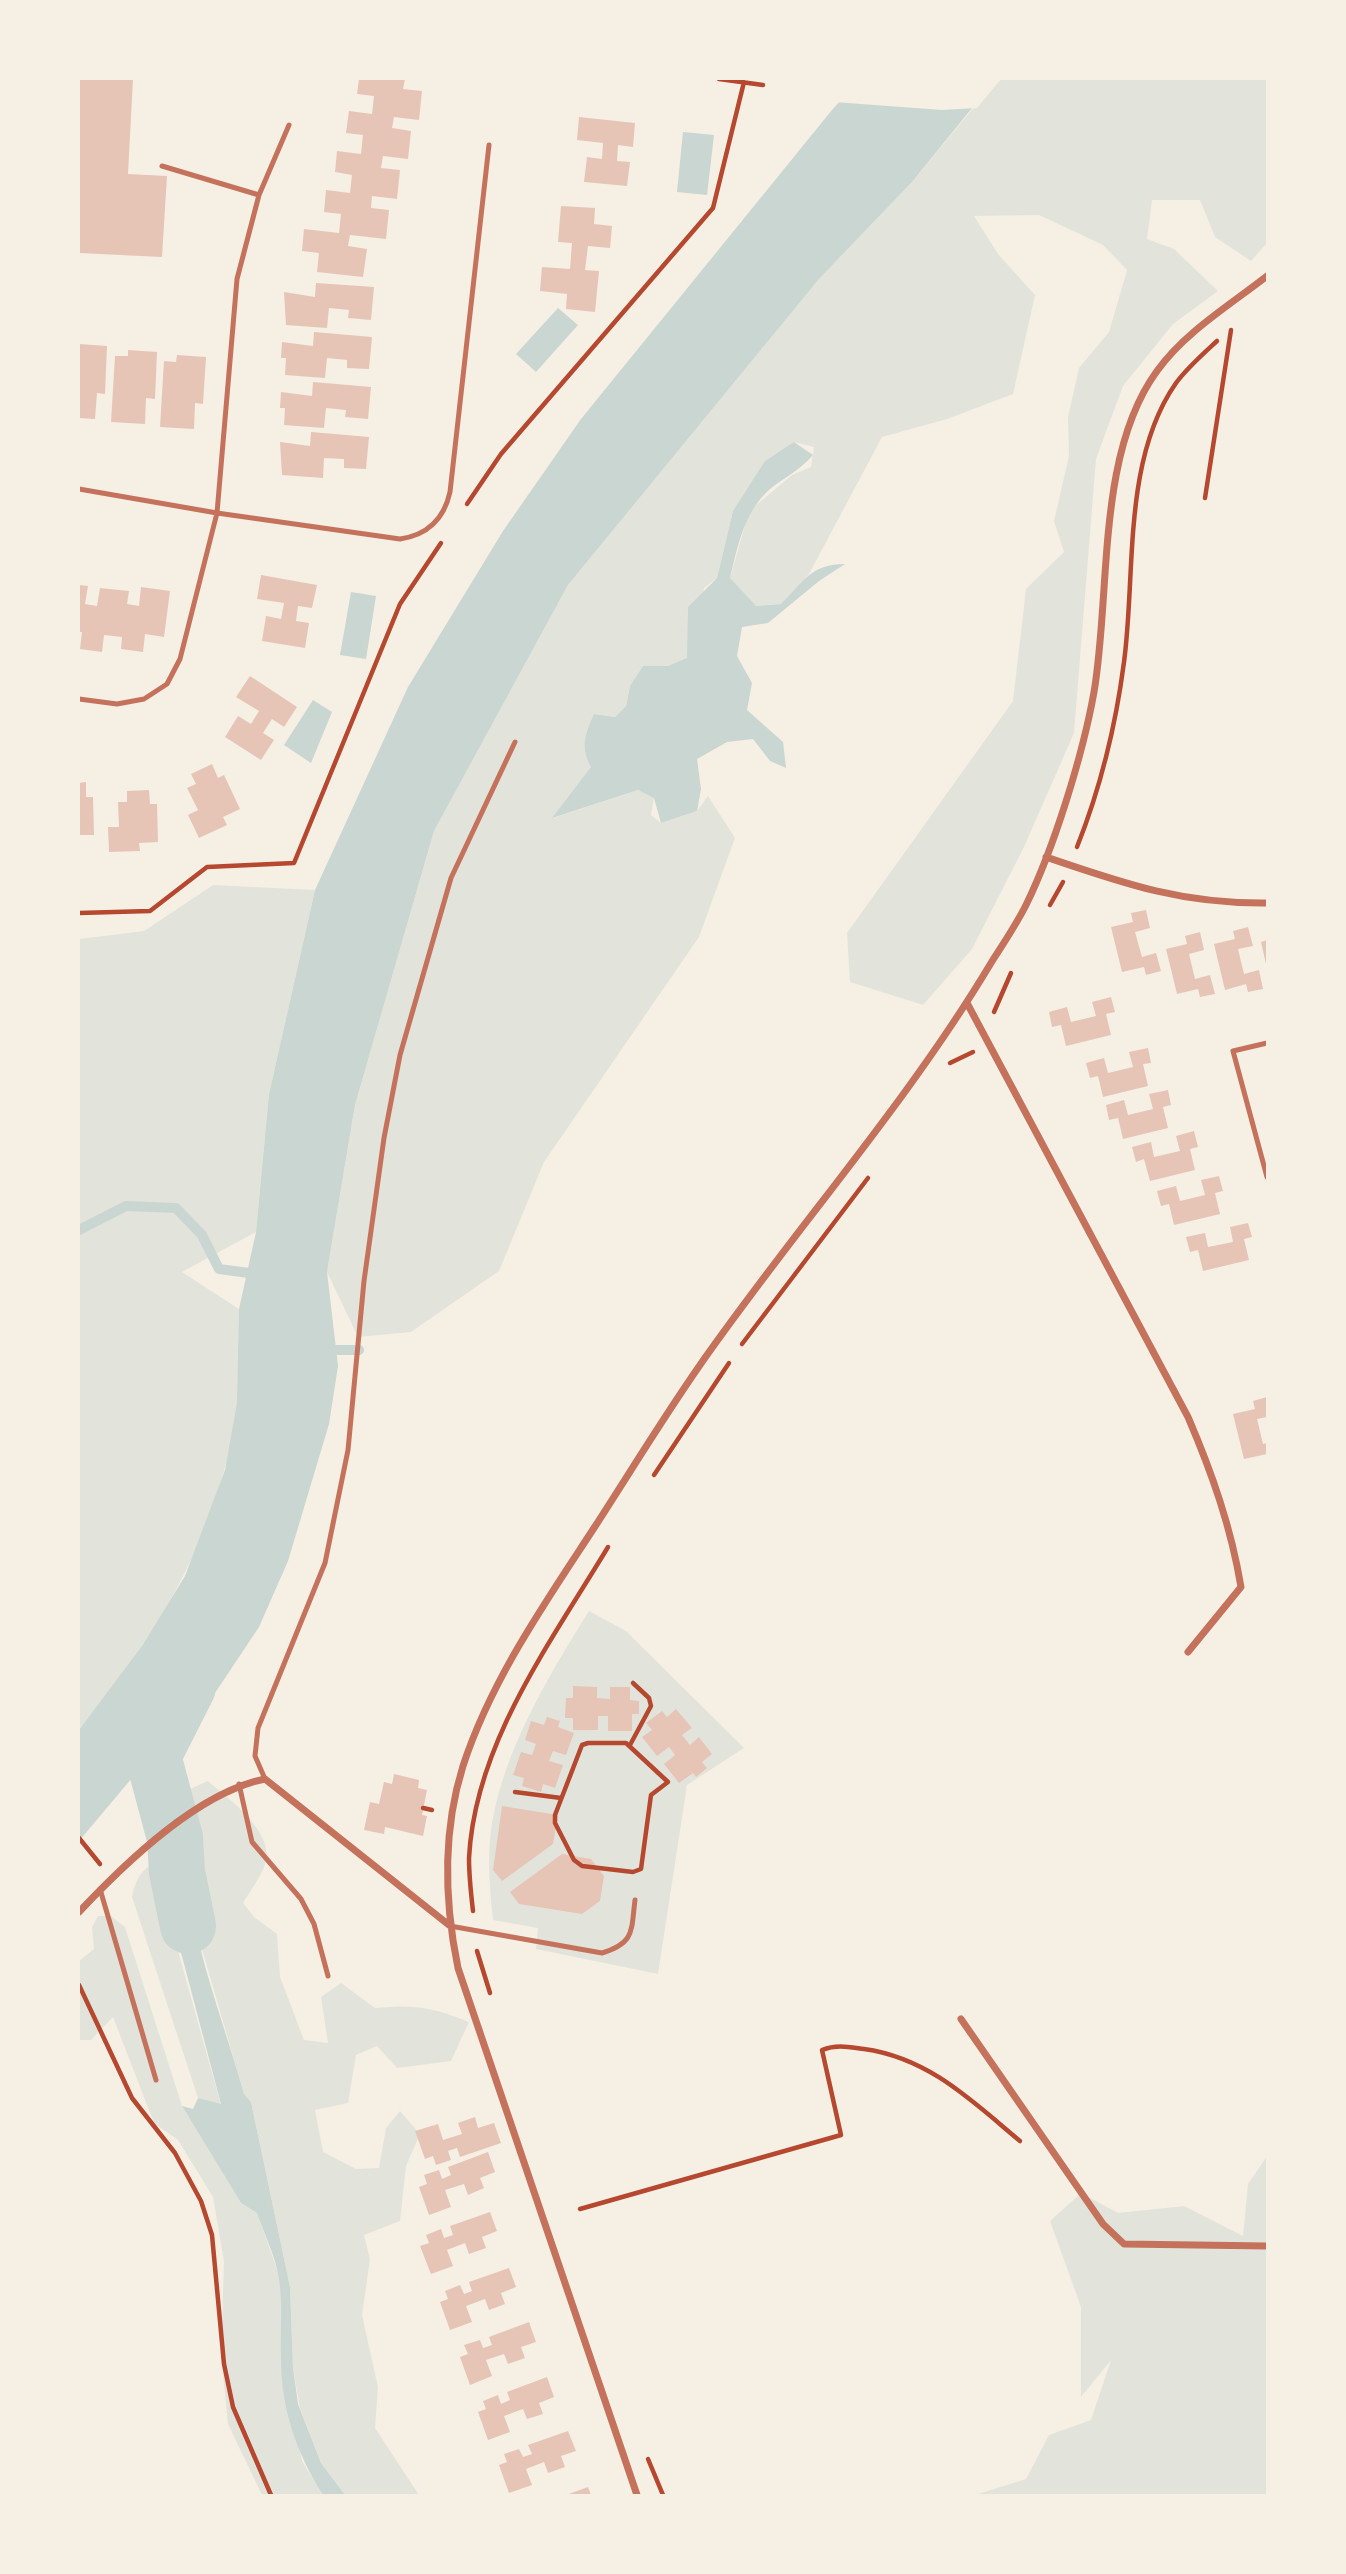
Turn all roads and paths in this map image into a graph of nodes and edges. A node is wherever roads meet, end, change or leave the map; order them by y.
1 (719, 79) edge
2 (744, 82) junction
3 (763, 85) dead end
4 (289, 125) dead end
5 (489, 145) dead end
6 (162, 166) dead end
7 (258, 195) junction
8 (1267, 276) edge
9 (1240, 323) dead end
10 (1231, 330) junction
11 (79, 489) edge
12 (1205, 498) dead end
13 (462, 511) dead end
14 (217, 513) junction
15 (447, 534) dead end
16 (79, 699) edge
17 (514, 741) dead end
18 (1046, 856) junction
19 (1070, 865) junction
20 (1267, 903) edge
21 (1049, 907) dead end
22 (79, 913) edge
23 (1017, 963) dead end
24 (967, 1003) junction
25 (986, 1038) junction
26 (1267, 1042) edge
27 (945, 1071) dead end
28 (875, 1169) dead end
29 (1267, 1177) edge
30 (652, 1478) dead end
31 (611, 1542) dead end
32 (1188, 1653) dead end
33 (633, 1683) dead end
34 (631, 1745) junction
35 (265, 1779) junction
36 (239, 1784) junction
37 (516, 1792) dead end
38 (561, 1798) junction
39 (423, 1808) dead end
40 (432, 1810) dead end
41 (79, 1838) edge
42 (101, 1865) dead end
43 (100, 1889) junction
44 (635, 1900) dead end
45 (79, 1912) edge
46 (449, 1925) junction
47 (474, 1931) junction
48 (328, 1976) dead end
49 (79, 1985) edge
50 (493, 2002) dead end
51 (961, 2019) dead end
52 (156, 2080) dead end
53 (1027, 2146) dead end
54 (580, 2209) dead end
55 (1267, 2246) edge
56 (647, 2458) dead end
57 (271, 2495) edge
58 (637, 2495) edge
59 (663, 2495) edge

1 - 2 path
2 - 3 path
2 - 13 path
4 - 7 lane
5 - 14 lane
6 - 7 lane
7 - 14 lane
8 - 18 street
9 - 10 path
10 - 12 path
10 - 19 path
11 - 14 lane
14 - 16 lane
15 - 22 path
17 - 35 lane
18 - 19 street
18 - 24 street
19 - 20 street
19 - 21 path
23 - 25 path
24 - 25 street
24 - 46 street
25 - 27 path
25 - 32 street
26 - 29 lane
28 - 30 path
31 - 47 path
33 - 34 path
34 - 38 path
34 - 38 path
35 - 36 street
35 - 46 street
36 - 43 street
36 - 48 lane
37 - 38 path
39 - 40 path
41 - 42 path
43 - 45 street
43 - 52 lane
44 - 47 lane
46 - 47 lane
46 - 58 street
47 - 50 path
49 - 57 path
51 - 55 street
53 - 54 path
56 - 59 path

